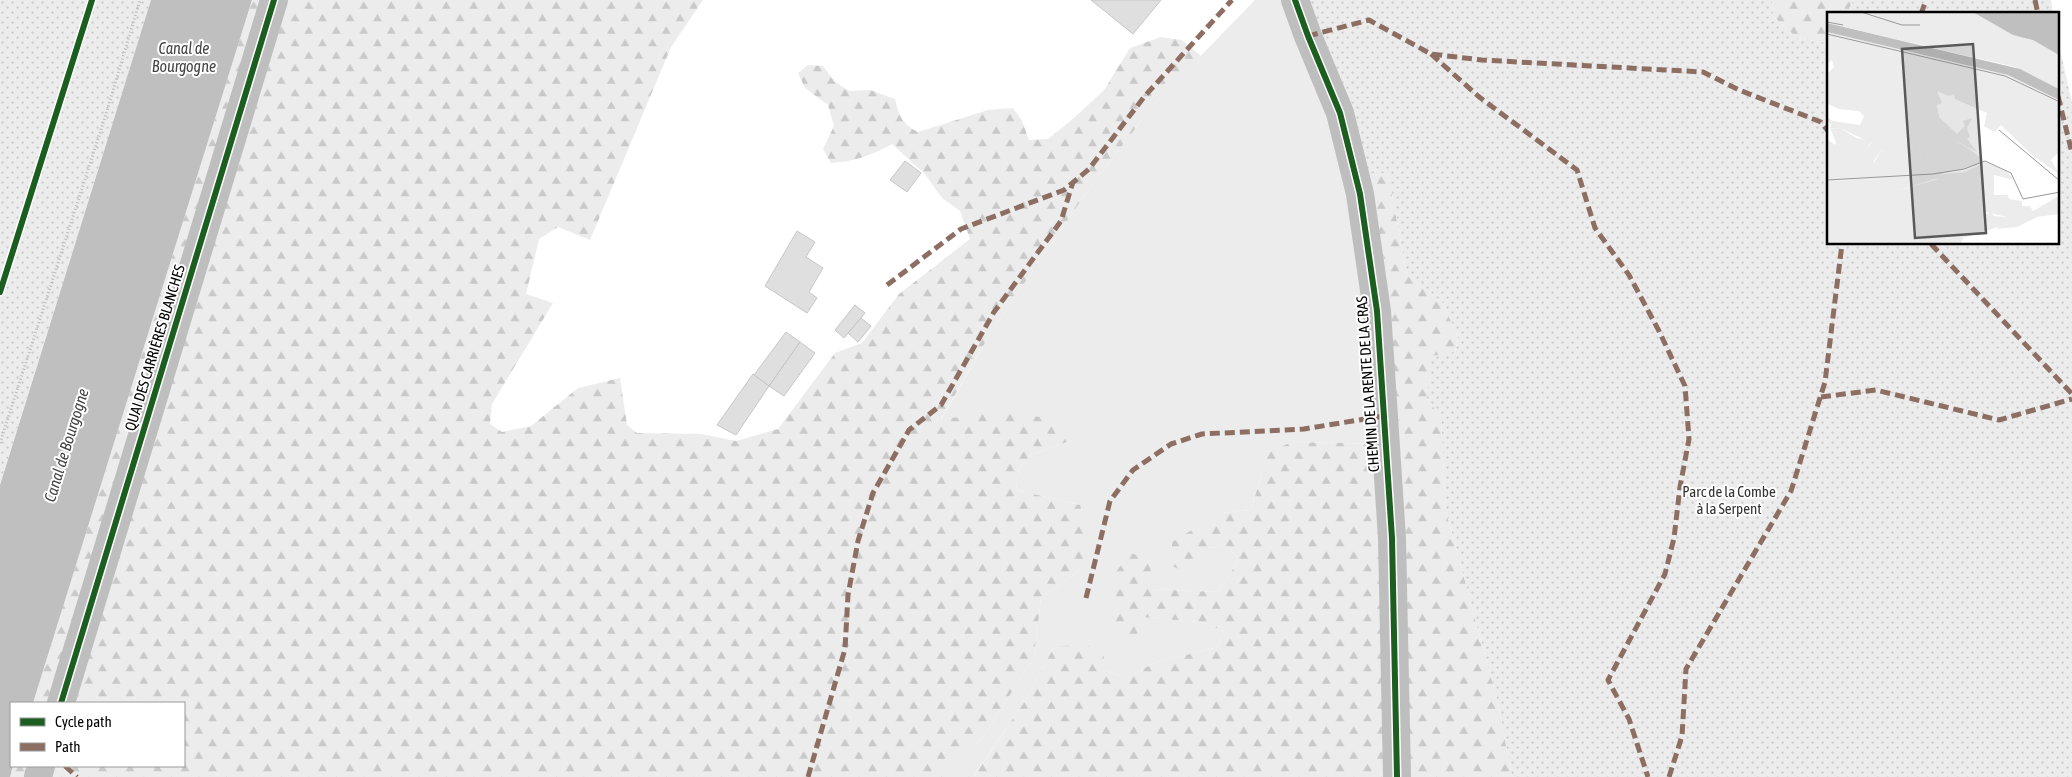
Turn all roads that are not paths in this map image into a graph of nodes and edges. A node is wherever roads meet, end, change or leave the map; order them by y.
1 (274, 0) edge
2 (1295, 0) edge
3 (61, 702) edge
4 (1397, 777) edge

1 - 3 street, QUAI DES CARRIÈRES BLANCHES
2 - 4 street, CHEMIN DE LA RENTE DE LA CRAS

